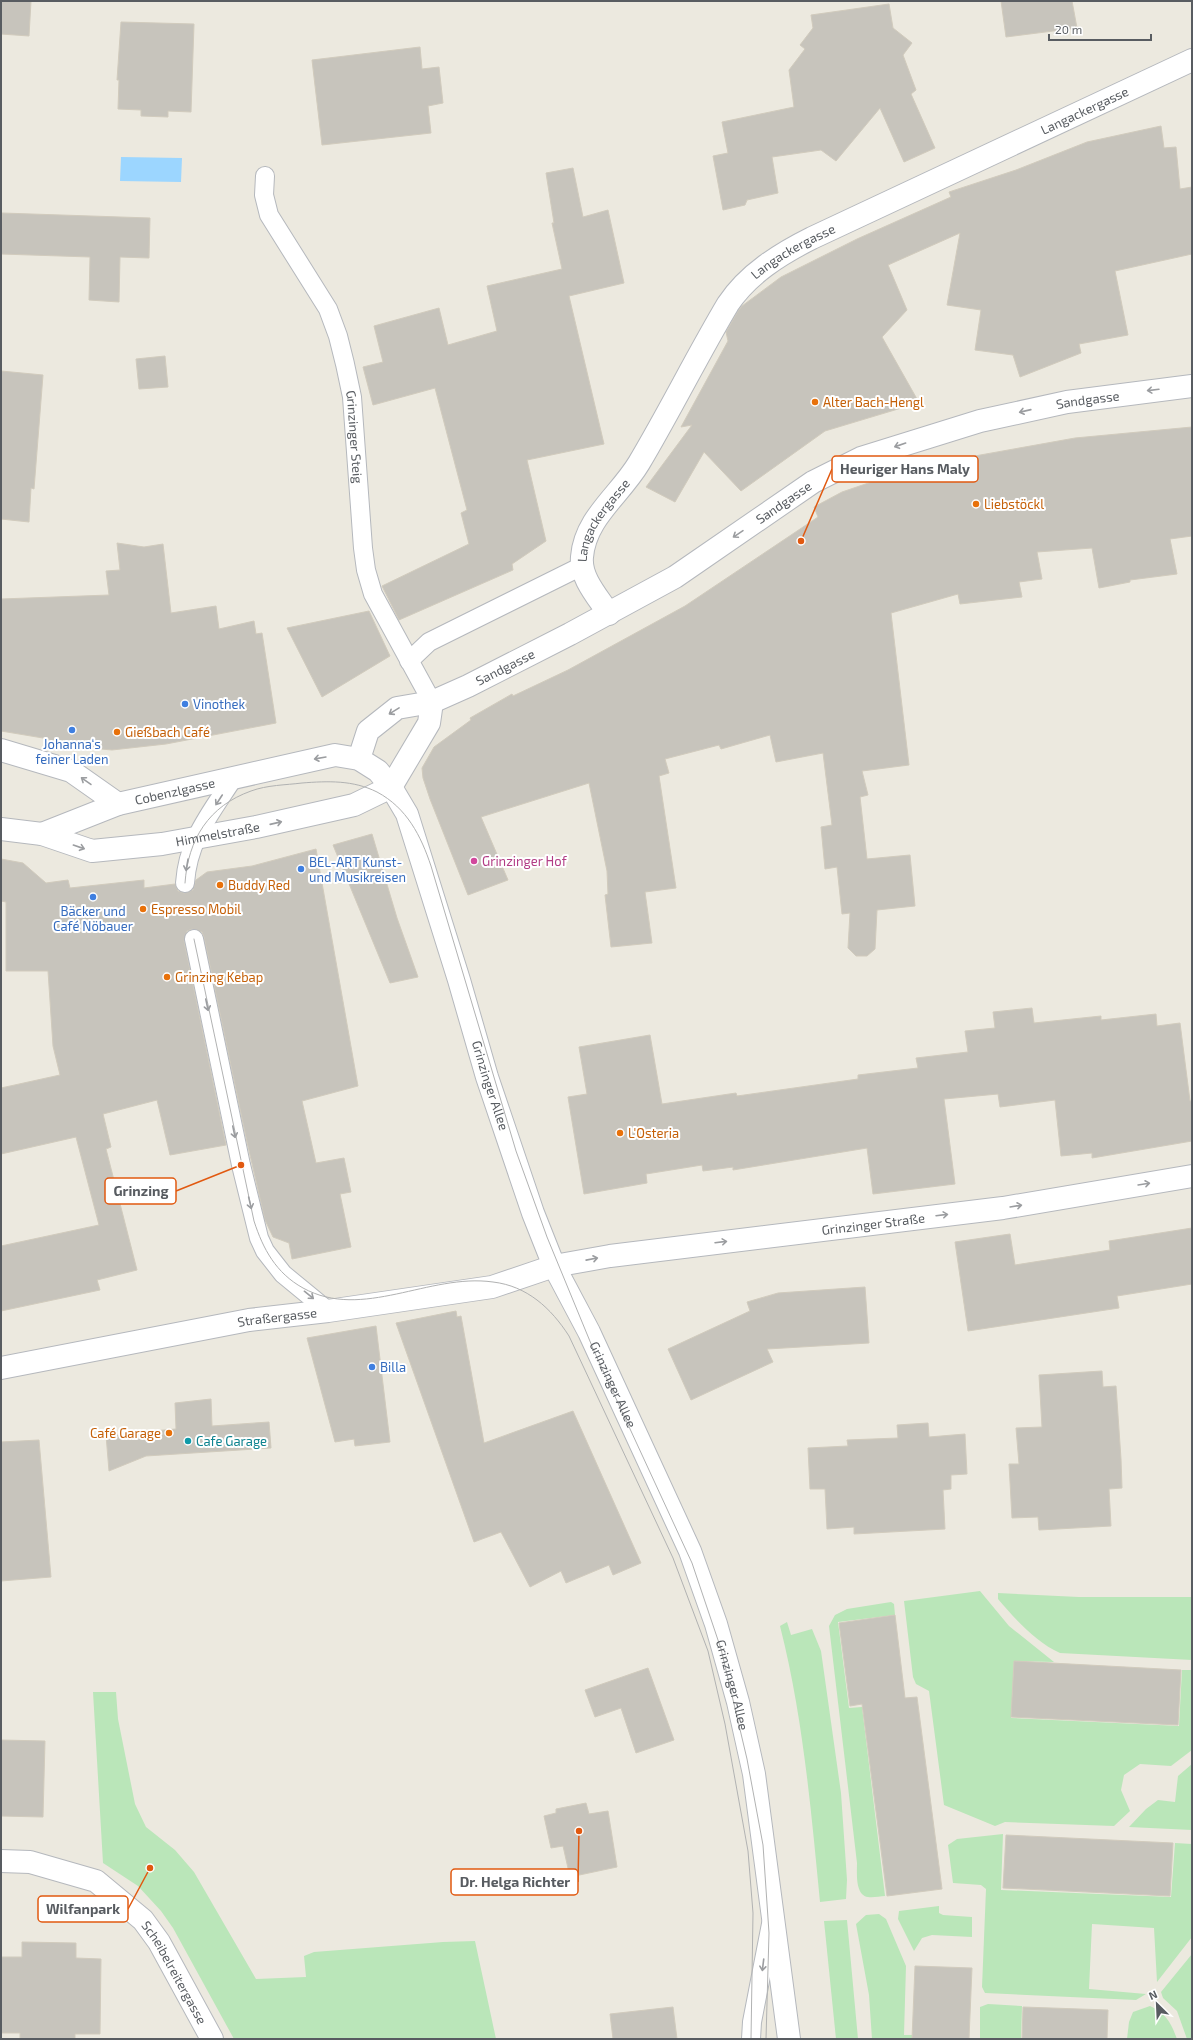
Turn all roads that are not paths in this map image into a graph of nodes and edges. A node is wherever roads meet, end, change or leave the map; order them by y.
1 (1192, 60) edge
2 (265, 176) dead end
3 (1192, 386) edge
4 (582, 566) junction
5 (609, 614) junction
6 (409, 661) junction
7 (432, 702) junction
8 (1, 750) edge
9 (358, 759) junction
10 (234, 777) junction
11 (391, 787) junction
12 (118, 804) junction
13 (1, 829) edge
14 (42, 834) junction
15 (195, 838) junction
16 (185, 883) dead end
17 (194, 939) dead end
18 (1192, 1176) edge
19 (554, 1266) junction
20 (328, 1311) junction
21 (1, 1368) edge
22 (1, 1862) edge
23 (774, 1914) junction
24 (212, 2039) edge
25 (751, 2039) edge
26 (789, 2039) edge

1 - 4 street, Langackergasse
2 - 6 lane, Grinzinger Steig
3 -> 5 street, Sandgasse
4 - 5 street, Langackergasse
4 - 6 lane
5 - 7 street, Sandgasse
6 - 7 lane, Grinzinger Steig
7 -> 9 street, Sandgasse
7 - 11 street
12 -> 8 street, Cobenzlgasse
9 -> 10 street, Cobenzlgasse
9 - 11 street, Grinzinger Allee
10 - 12 street, Cobenzlgasse
10 -> 15 lane
15 -> 11 street, Himmelstraße
11 - 19 street, Grinzinger Allee
12 - 14 street, Himmelstraße
13 - 14 street, Himmelstraße
14 -> 15 street, Himmelstraße
15 -> 16 lane
17 -> 20 lane
19 -> 18 street, Grinzinger Straße
19 - 20 street, Straßergasse
19 - 23 street, Grinzinger Allee
20 - 21 street, Straßergasse
22 - 24 street, Scheibelreitergasse
23 -> 25 lane
23 - 26 street, Grinzinger Allee

